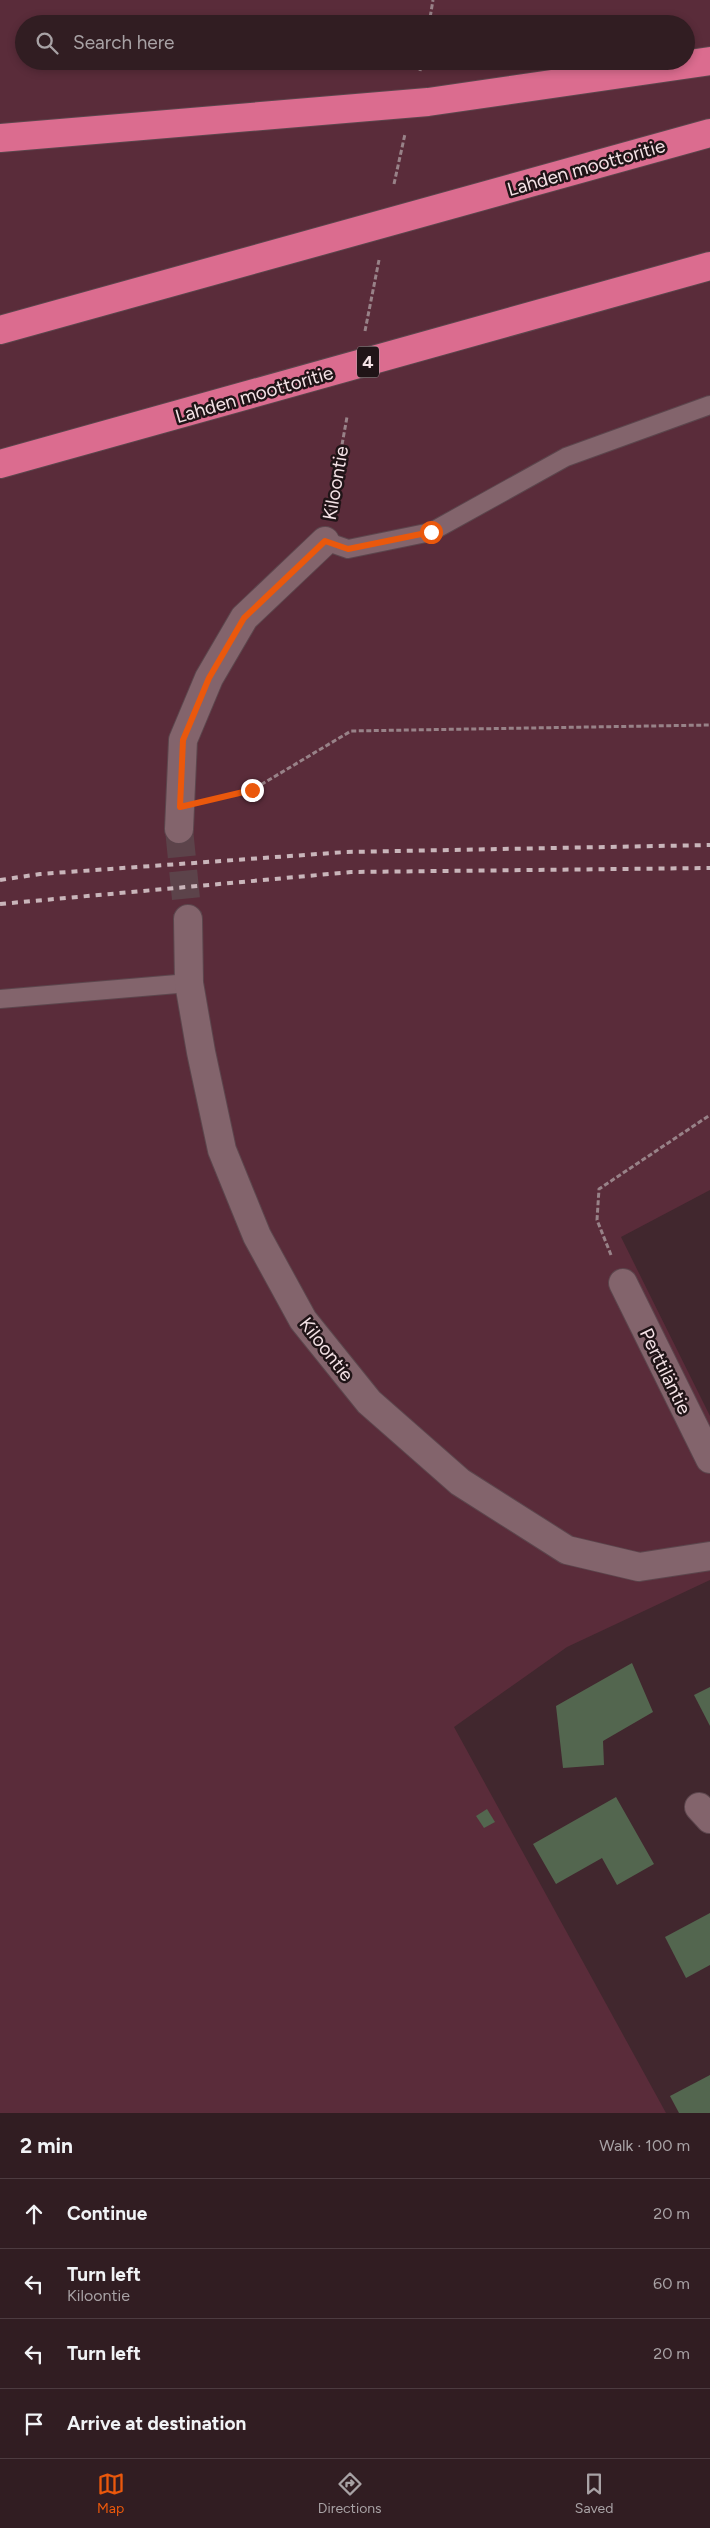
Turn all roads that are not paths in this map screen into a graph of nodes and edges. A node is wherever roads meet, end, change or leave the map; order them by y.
1 (710, 61) edge
2 (695, 63) edge
3 (648, 70) edge
4 (710, 133) edge
5 (0, 138) edge
6 (710, 266) edge
7 (0, 330) edge
8 (710, 405) edge
9 (9, 462) edge
10 (325, 541) joint
11 (179, 818) tunnel mouth
12 (188, 919) tunnel mouth
13 (189, 983) junction
14 (0, 998) edge
15 (623, 1283) road end
16 (710, 1458) edge
17 (710, 1556) edge

1 - 2 highway
3 - 5 highway
4 - 7 highway, Lahden moottoritie
6 - 9 highway, Lahden moottoritie / 4
8 - 10 lane
10 - 11 street, Kiloontie
12 - 13 street, Kiloontie
13 - 14 lane
13 - 17 street, Kiloontie
15 - 16 street, Perttiläntie

